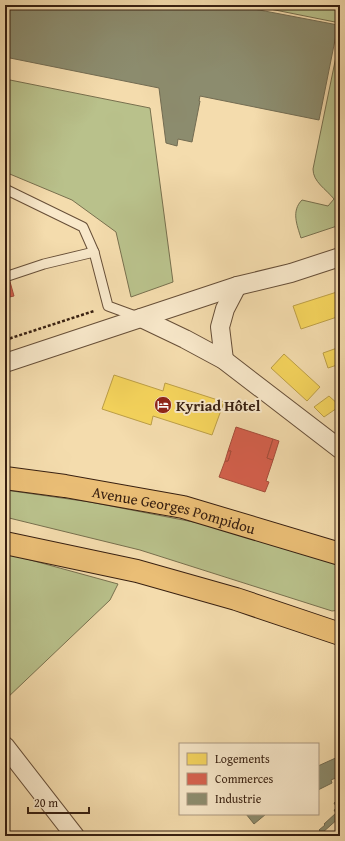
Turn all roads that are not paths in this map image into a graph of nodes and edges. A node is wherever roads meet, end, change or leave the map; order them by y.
1 (5, 189) edge
2 (94, 252) junction
3 (340, 257) edge
4 (5, 277) edge
5 (237, 286) junction
6 (141, 318) junction
7 (224, 360) junction
8 (5, 363) edge
9 (340, 449) edge
10 (5, 478) edge
11 (5, 543) edge
12 (340, 554) edge
13 (338, 632) edge
14 (5, 746) edge
15 (75, 836) edge

1 - 2 lane
2 - 4 lane
2 - 6 lane
3 - 5 street
5 - 6 street
5 - 7 street
6 - 7 street
6 - 8 street
7 - 9 street
10 - 12 main road, Avenue Georges Pompidou
11 - 13 main road
14 - 15 street

